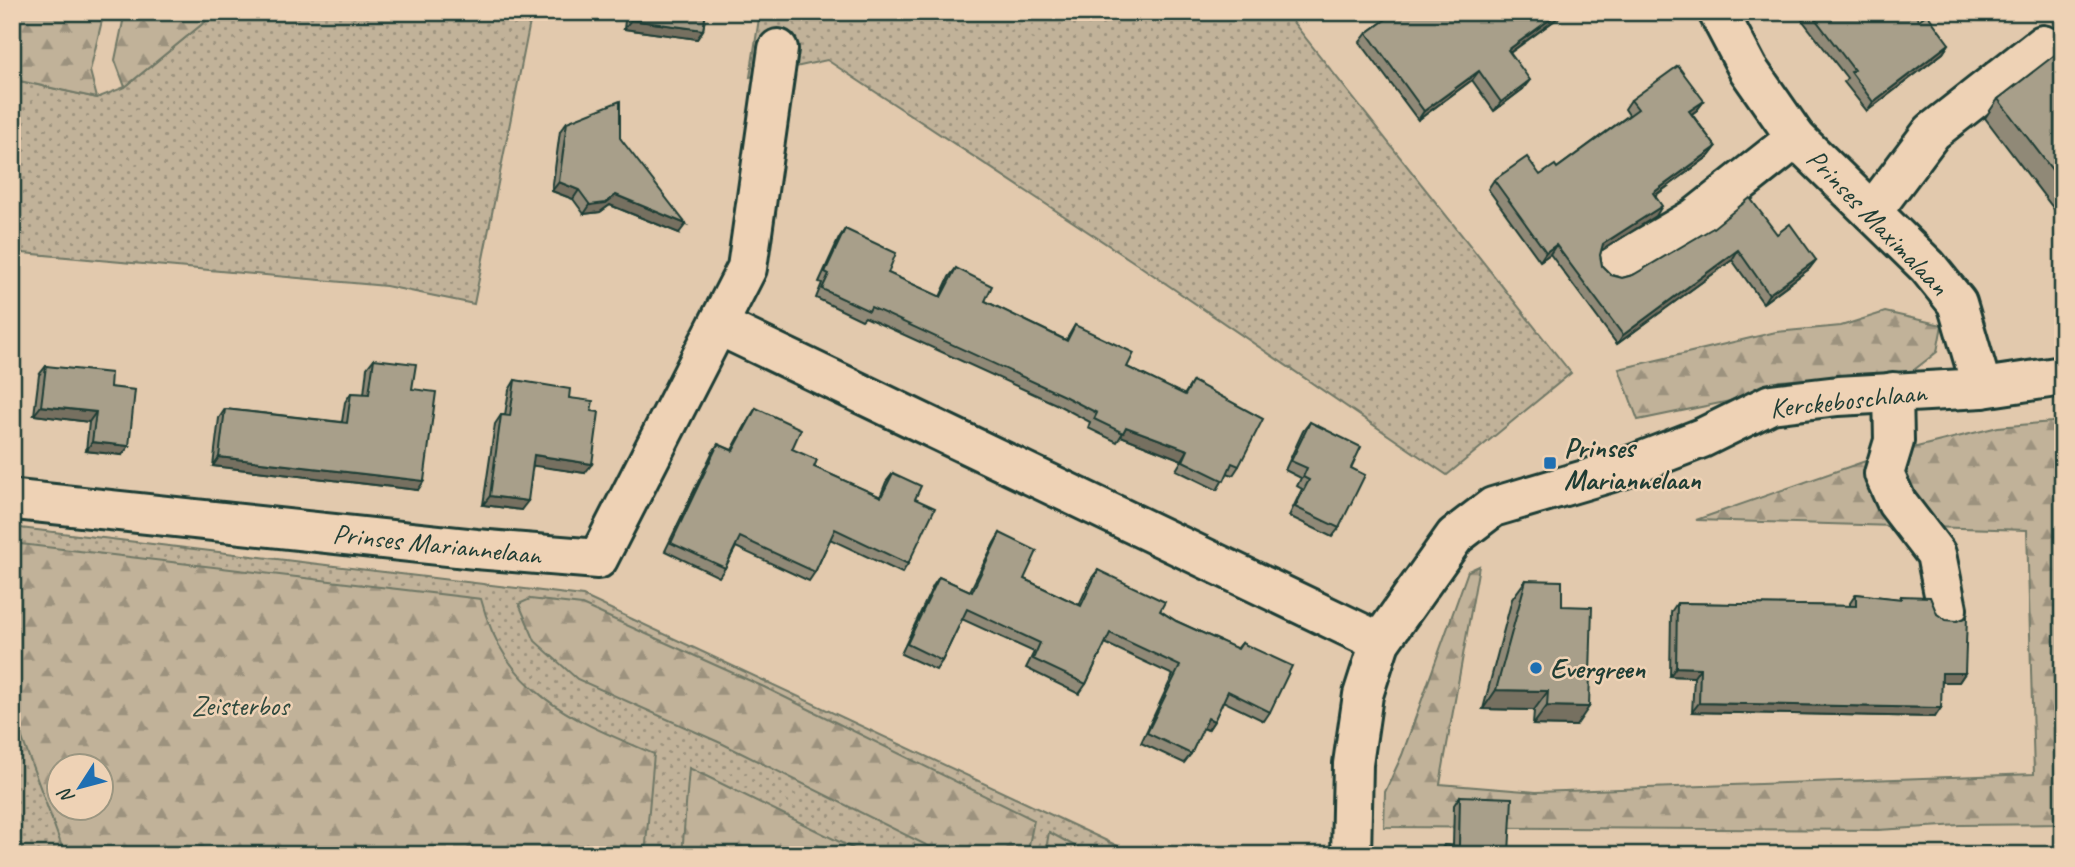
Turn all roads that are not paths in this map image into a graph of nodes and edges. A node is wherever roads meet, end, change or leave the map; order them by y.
1 (1718, 12) edge
2 (778, 49) dead end
3 (2049, 53) dead end
4 (1796, 138) junction
5 (1872, 212) junction
6 (1615, 265) dead end
7 (720, 326) junction
8 (2063, 376) edge
9 (1983, 388) junction
10 (1893, 392) junction
11 (16, 500) dead end
12 (1947, 609) dead end
13 (1380, 642) junction
14 (1351, 855) edge

1 - 4 street, Prinses Maximalaan
2 - 7 street, Prinses Mariannelaan
3 - 5 street
4 - 5 street, Prinses Maximalaan
4 - 6 street, Prinses Maximalaan
5 - 9 street, Prinses Maximalaan
7 - 11 street, Prinses Mariannelaan
7 - 13 street
8 - 9 street, Kerckeboschlaan
9 - 10 street, Kerckeboschlaan
10 - 12 street
10 - 13 street, Kerckeboschlaan
13 - 14 street, Kerckeboschlaan

